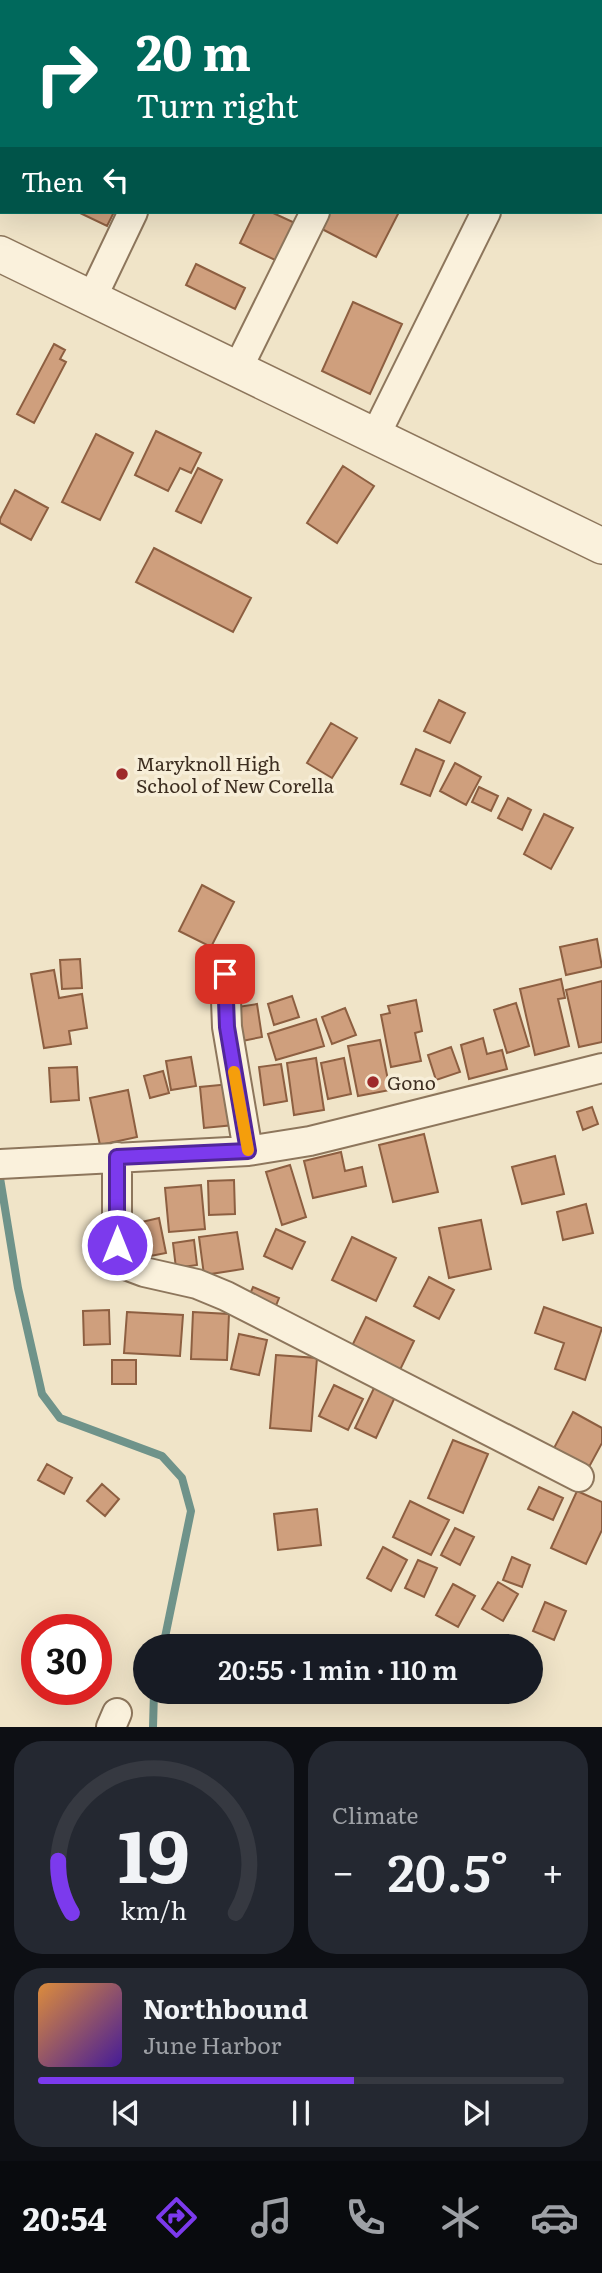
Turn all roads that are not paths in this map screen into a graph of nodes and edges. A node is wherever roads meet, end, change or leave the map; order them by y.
1 (133, 214) edge
2 (314, 214) edge
3 (485, 214) edge
4 (0, 254) edge
5 (91, 300) junction
6 (237, 370) junction
7 (374, 436) junction
8 (602, 546) edge
9 (225, 974) dead end
10 (602, 1068) edge
11 (248, 1151) junction
12 (117, 1157) junction
13 (4, 1164) edge
14 (579, 1477) dead end

1 - 5 street
2 - 6 street
3 - 7 street
4 - 5 street
5 - 6 street
6 - 7 street
7 - 8 street
9 - 11 street
10 - 11 street
11 - 12 street
12 - 13 street
12 - 14 street

